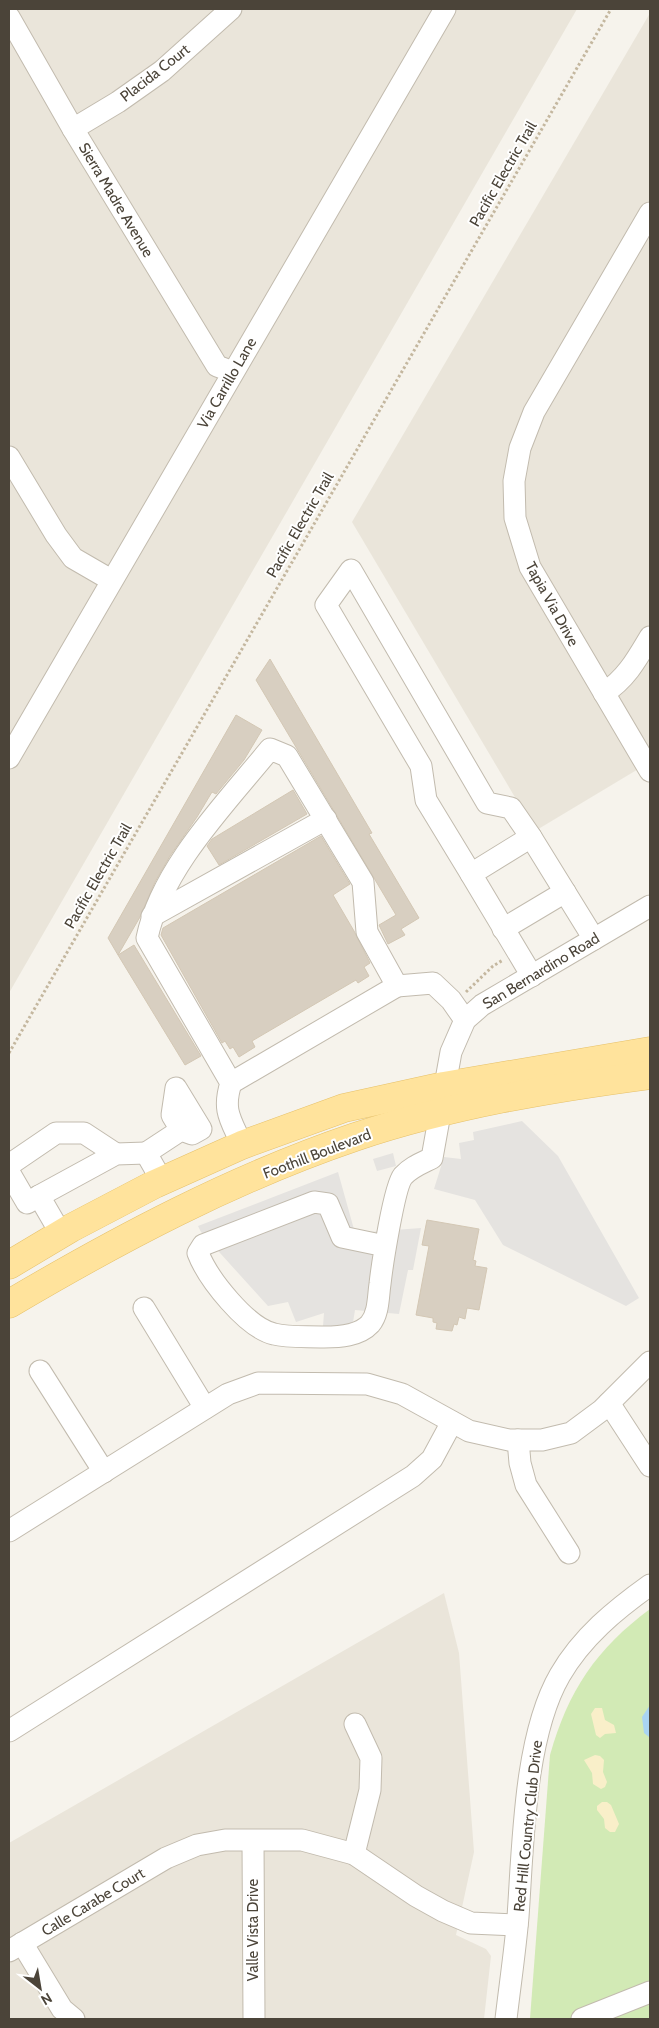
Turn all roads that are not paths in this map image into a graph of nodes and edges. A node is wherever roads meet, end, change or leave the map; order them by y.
1 (231, 9) edge
2 (445, 9) edge
3 (9, 17) edge
4 (73, 129) junction
5 (650, 213) edge
6 (233, 372) junction
7 (9, 457) edge
8 (111, 580) junction
9 (650, 637) edge
10 (604, 693) junction
11 (9, 757) edge
12 (647, 760) edge
13 (326, 819) junction
14 (531, 837) junction
15 (471, 874) junction
16 (565, 892) junction
17 (650, 906) edge
18 (152, 916) junction
19 (503, 929) junction
20 (594, 939) junction
21 (532, 976) junction
22 (397, 986) junction
23 (465, 1020) junction
24 (650, 1051) edge
25 (650, 1075) edge
26 (231, 1083) junction
27 (444, 1086) junction
28 (439, 1114) junction
29 (181, 1130) dead end
30 (242, 1145) junction
31 (146, 1153) junction
32 (116, 1154) junction
33 (9, 1166) edge
34 (9, 1172) edge
35 (162, 1181) junction
36 (39, 1196) junction
37 (61, 1234) junction
38 (385, 1246) junction
39 (9, 1265) edge
40 (9, 1304) edge
41 (144, 1308) dead end
42 (650, 1362) edge
43 (40, 1371) dead end
44 (609, 1403) junction
45 (205, 1408) junction
46 (452, 1422) junction
47 (518, 1440) junction
48 (650, 1466) edge
49 (104, 1472) junction
50 (9, 1531) edge
51 (569, 1554) dead end
52 (650, 1584) edge
53 (355, 1724) dead end
54 (9, 1731) edge
55 (253, 1841) junction
56 (354, 1854) junction
57 (517, 1925) junction
58 (15, 1947) edge
59 (650, 1992) edge
60 (74, 2019) edge
61 (254, 2019) edge
62 (506, 2019) edge
63 (582, 2019) edge

1 - 4 street, Placida Court
2 - 6 street, Via Carrillo Lane
3 - 4 street, Sierra Madre Avenue
4 - 6 street, Sierra Madre Avenue
5 - 10 street, Tapia Via Drive
6 - 8 street, Via Carrillo Lane
7 - 8 street
8 - 11 street, Via Carrillo Lane
9 - 10 street
10 - 12 street, Tapia Via Drive
13 - 18 street
13 - 18 street
13 - 22 street
14 - 15 street
14 - 15 street
14 - 16 street
15 - 19 street
16 - 19 street
16 - 20 street
17 - 20 street, San Bernardino Road
18 - 26 street
19 - 21 street
20 - 21 street, San Bernardino Road
21 - 23 street, San Bernardino Road
22 - 23 street
22 - 26 street
23 - 27 street, San Bernardino Road
24 - 27 main road, Foothill Boulevard
25 - 28 main road, Foothill Boulevard
26 - 30 street
27 - 28 street, San Bernardino Road
27 - 30 main road, Foothill Boulevard
28 - 38 street, San Bernardino Road
28 - 40 main road, Foothill Boulevard
29 - 31 street
30 - 35 main road, Foothill Boulevard
31 - 32 street
31 - 35 street
32 - 33 street
32 - 36 street
34 - 36 street
35 - 37 main road, Foothill Boulevard
36 - 37 street
37 - 39 main road, Foothill Boulevard
38 - 38 street, San Bernardino Road
41 - 45 street
42 - 44 street
43 - 49 street
44 - 47 street
44 - 48 street
45 - 46 street
45 - 49 street
46 - 47 street
46 - 54 street
47 - 51 street
49 - 50 street
52 - 57 street, Red Hill Country Club Drive
53 - 56 street
55 - 56 street, Calle Carabe Court
55 - 58 street, Calle Carabe Court
55 - 61 street, Valle Vista Drive
56 - 57 street, Calle Carabe Court
57 - 62 street, Red Hill Country Club Drive
58 - 60 street, Calle Carabe Court
59 - 63 street

